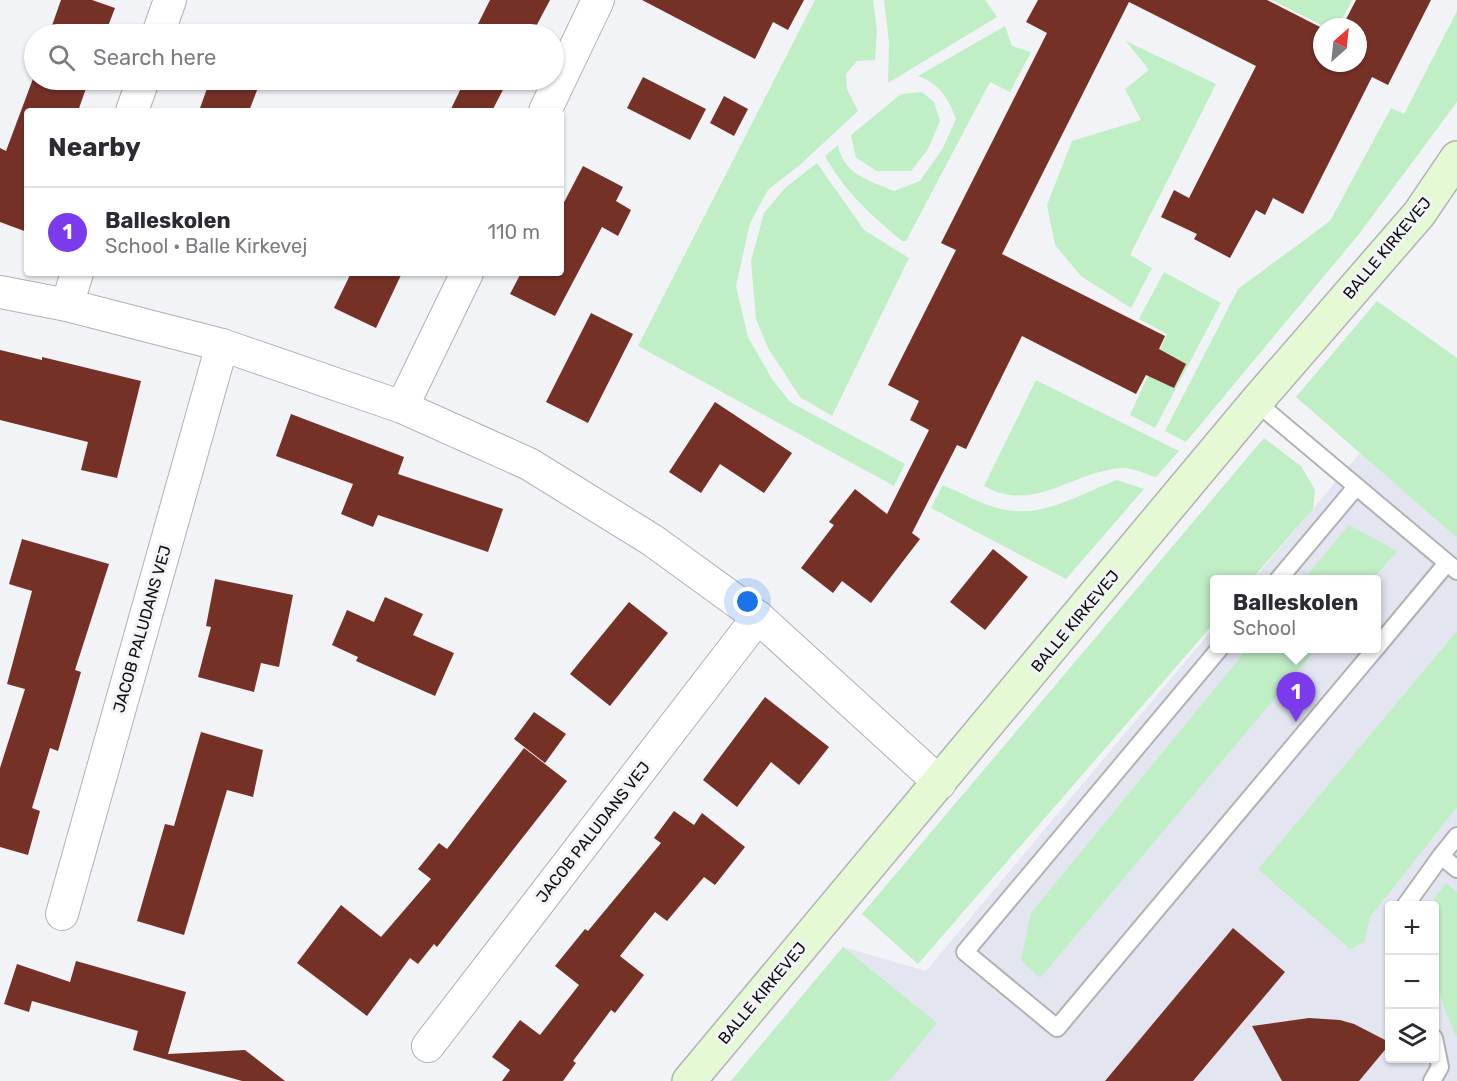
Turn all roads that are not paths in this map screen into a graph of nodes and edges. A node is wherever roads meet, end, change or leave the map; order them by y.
1 (170, 0) edge
2 (598, 0) edge
3 (162, 24) edge
4 (564, 71) edge
5 (139, 90) edge
6 (555, 90) edge
7 (133, 108) edge
8 (546, 108) edge
9 (1457, 158) edge
10 (76, 276) edge
11 (466, 276) edge
12 (0, 292) edge
13 (67, 305) junction
14 (222, 345) junction
15 (1256, 402) junction
16 (402, 407) junction
17 (1356, 487) junction
18 (1452, 567) edge
19 (1281, 575) edge
20 (758, 617) junction
21 (1381, 643) edge
22 (1216, 653) edge
23 (1372, 653) edge
24 (940, 783) junction
25 (1457, 836) edge
26 (1441, 856) junction
27 (1457, 869) edge
28 (1409, 901) edge
29 (62, 914) dead end
30 (428, 1046) dead end
31 (1439, 1062) edge
32 (688, 1081) edge
33 (1432, 1081) edge

1 - 3 street
2 - 4 street
5 - 7 street
6 - 8 street
9 - 15 street, BALLE KIRKEVEJ
10 - 13 street
11 - 16 street
12 - 13 street
13 - 14 street
14 - 16 street
14 - 29 street, JACOB PALUDANS VEJ
15 - 17 lane
15 - 24 street, BALLE KIRKEVEJ
16 - 20 street
17 - 18 lane
17 - 19 lane
18 - 21 lane
20 - 24 street
20 - 30 street, JACOB PALUDANS VEJ
22 - 23 lane
24 - 32 street, BALLE KIRKEVEJ
25 - 26 lane
26 - 27 lane
26 - 28 lane
31 - 33 lane

